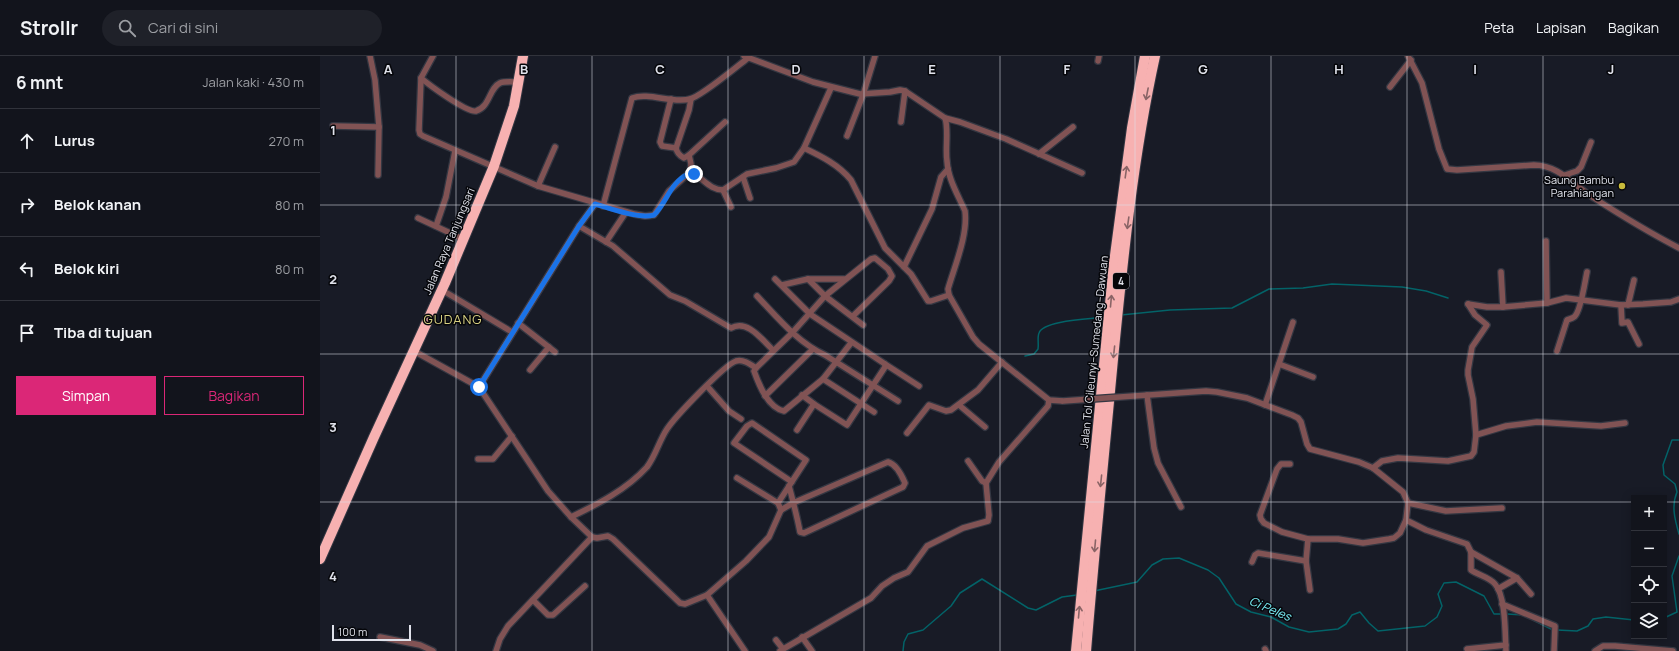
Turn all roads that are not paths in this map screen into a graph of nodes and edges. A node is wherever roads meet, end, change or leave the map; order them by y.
1 (370, 56) edge
2 (433, 56) edge
3 (523, 56) edge
4 (875, 56) edge
5 (1145, 56) edge
6 (1155, 56) edge
7 (746, 57) edge
8 (1410, 58) edge
9 (421, 78) junction
10 (519, 82) junction
11 (1390, 87) dead end
12 (831, 88) junction
13 (905, 91) junction
14 (863, 95) junction
15 (671, 99) junction
16 (690, 99) junction
17 (945, 118) junction
18 (724, 122) dead end
19 (900, 122) dead end
20 (333, 126) dead end
21 (379, 127) junction
22 (1073, 127) dead end
23 (847, 136) dead end
24 (1591, 142) dead end
25 (555, 147) dead end
26 (676, 148) junction
27 (804, 148) junction
28 (455, 151) junction
29 (1039, 154) junction
30 (689, 156) junction
31 (494, 166) junction
32 (948, 169) junction
33 (690, 173) junction
34 (1082, 173) dead end
35 (378, 175) dead end
36 (1565, 175) junction
37 (743, 177) junction
38 (538, 186) junction
39 (723, 190) junction
40 (750, 198) dead end
41 (595, 204) junction
42 (603, 206) junction
43 (731, 207) dead end
44 (626, 212) junction
45 (418, 218) dead end
46 (436, 226) junction
47 (579, 226) junction
48 (463, 239) junction
49 (1546, 241) dead end
50 (606, 242) junction
51 (1679, 248) edge
52 (904, 268) junction
53 (1501, 272) dead end
54 (1587, 272) dead end
55 (775, 279) dead end
56 (808, 279) junction
57 (844, 279) junction
58 (1634, 280) dead end
59 (782, 285) junction
60 (442, 290) junction
61 (949, 295) junction
62 (757, 296) dead end
63 (825, 296) junction
64 (1679, 299) edge
65 (1581, 301) junction
66 (1547, 304) junction
67 (1621, 305) junction
68 (1628, 305) junction
69 (1502, 307) junction
70 (810, 314) junction
71 (852, 316) junction
72 (1293, 322) dead end
73 (518, 323) junction
74 (863, 325) dead end
75 (512, 332) junction
76 (792, 333) junction
77 (851, 343) junction
78 (1639, 344) dead end
79 (549, 347) junction
80 (813, 349) junction
81 (773, 350) junction
82 (414, 351) junction
83 (1557, 351) dead end
84 (555, 352) dead end
85 (836, 362) junction
86 (1002, 362) junction
87 (885, 364) junction
88 (1279, 364) junction
89 (756, 368) junction
90 (530, 370) dead end
91 (1313, 377) dead end
92 (823, 379) junction
93 (873, 385) junction
94 (707, 386) junction
95 (919, 386) dead end
96 (479, 387) junction
97 (802, 395) junction
98 (1147, 395) junction
99 (765, 396) junction
100 (1049, 400) junction
101 (898, 401) dead end
102 (814, 404) junction
103 (860, 404) junction
104 (960, 405) junction
105 (1264, 405) junction
106 (874, 412) dead end
107 (741, 419) dead end
108 (1625, 423) dead end
109 (984, 427) dead end
110 (797, 430) dead end
111 (907, 433) dead end
112 (1476, 435) junction
113 (512, 436) junction
114 (478, 459) dead end
115 (968, 461) dead end
116 (1290, 464) dead end
117 (1373, 468) junction
118 (737, 478) dead end
119 (986, 483) junction
120 (790, 484) junction
121 (793, 502) junction
122 (778, 503) junction
123 (1408, 503) junction
124 (1094, 507) junction
125 (1181, 507) dead end
126 (1502, 508) dead end
127 (781, 510) junction
128 (571, 517) junction
129 (1406, 520) junction
130 (592, 537) junction
131 (1308, 539) junction
132 (1471, 552) junction
133 (321, 556) edge
134 (1306, 561) junction
135 (1252, 562) dead end
136 (1517, 578) junction
137 (585, 586) dead end
138 (1498, 589) junction
139 (1310, 590) dead end
140 (1531, 594) dead end
141 (707, 595) junction
142 (533, 600) junction
143 (1502, 604) junction
144 (380, 637) dead end
145 (802, 637) junction
146 (776, 640) dead end
147 (1506, 644) junction
148 (782, 650) edge
149 (1679, 650) edge
150 (433, 651) edge
151 (496, 651) edge
152 (744, 651) edge
153 (812, 651) edge
154 (1076, 651) edge
155 (1086, 651) edge
156 (1468, 651) edge
157 (1506, 651) edge
158 (1554, 651) edge
159 (1595, 651) edge
160 (1675, 651) edge

1 - 21 street
2 - 9 street
3 - 10 highway, Jalan Raya Tanjungsari
4 - 14 street
124 -> 5 highway, Jalan Tol Cileunyi–Sumedang–Dawuan / 4
6 -> 124 highway, Jalan Tol Cileunyi–Sumedang–Dawuan / 4
7 - 12 street
7 - 16 street
8 - 11 street
8 - 36 street
9 - 10 street
9 - 28 street
10 - 31 highway, Jalan Raya Tanjungsari
12 - 14 street
12 - 27 street
13 - 14 street
13 - 17 street
13 - 19 street
14 - 23 street
15 - 16 street
15 - 26 street
15 - 42 street
16 - 26 street
17 - 29 street
17 - 32 street
18 - 30 street
20 - 21 street
21 - 35 street
22 - 29 street
24 - 36 street
25 - 38 street
26 - 30 street
27 - 37 street
27 - 52 street
28 - 31 street
28 - 46 street
29 - 34 street
30 - 33 street
31 - 38 street
31 - 48 highway, Jalan Raya Tanjungsari
32 - 52 street
32 - 61 street
33 - 39 street
33 - 44 street
36 - 51 street
37 - 39 street
37 - 40 street
38 - 41 street
39 - 43 street
41 - 42 street
41 - 47 street
42 - 44 street
44 - 50 street
45 - 46 street
46 - 48 street
47 - 50 street
47 - 73 street
48 - 60 highway, Jalan Raya Tanjungsari
49 - 66 street
50 - 81 street
52 - 61 street
53 - 69 street
54 - 65 street
55 - 59 street
56 - 57 street
56 - 59 street
56 - 63 street
57 - 63 street
57 - 71 street
58 - 68 street
59 - 70 street
60 - 75 street
60 - 82 highway, Jalan Raya Tanjungsari
61 - 86 street
62 - 76 street
63 - 70 street
63 - 71 street
64 - 68 street
65 - 66 street
65 - 67 street
65 - 83 street
66 - 69 street
67 - 68 street
67 - 78 street
69 - 112 street
70 - 76 street
70 - 77 street
71 - 74 street
72 - 88 street
73 - 75 street
73 - 79 street
75 - 96 street
76 - 80 street
76 - 81 street
77 - 85 street
77 - 87 street
79 - 84 street
79 - 90 street
80 - 85 street
80 - 99 street
81 - 89 street
82 - 96 street
82 - 133 highway, Jalan Raya Tanjungsari
85 - 92 street
85 - 93 street
86 - 100 street
86 - 104 street
87 - 93 street
87 - 95 street
88 - 91 street
88 - 105 street
89 - 94 street
89 - 99 street
92 - 97 street
92 - 103 street
93 - 101 street
93 - 103 street
94 - 107 street
94 - 128 street
96 - 113 street
97 - 99 street
97 - 102 street
98 - 100 street, bridge
98 - 105 street
98 - 125 street
100 - 119 street
102 - 103 street
102 - 110 street
103 - 106 street
104 - 109 street
104 - 111 street
105 - 117 street
108 - 112 street
112 - 117 street
113 - 114 street
113 - 128 street
115 - 119 street
116 - 131 street
117 - 123 street
118 - 122 street
119 - 145 street
120 - 120 street
120 - 121 street
120 - 122 street
121 - 121 street
121 - 127 street
122 - 127 street
123 - 126 street
123 - 129 street
154 -> 124 highway, Jalan Tol Cileunyi–Sumedang–Dawuan / 4
124 -> 155 highway, Jalan Tol Cileunyi–Sumedang–Dawuan / 4
127 - 141 street
128 - 130 street
129 - 131 street
129 - 132 street
130 - 141 street
130 - 142 street
131 - 134 street
132 - 136 street
132 - 138 street
134 - 135 street
134 - 139 street
136 - 138 street
136 - 140 street
137 - 142 street
138 - 143 street
141 - 152 street
142 - 151 street
143 - 147 street
143 - 158 street
144 - 150 street
145 - 148 street
145 - 153 street
146 - 148 street
147 - 156 street
147 - 157 street
149 - 160 street
159 - 160 street

